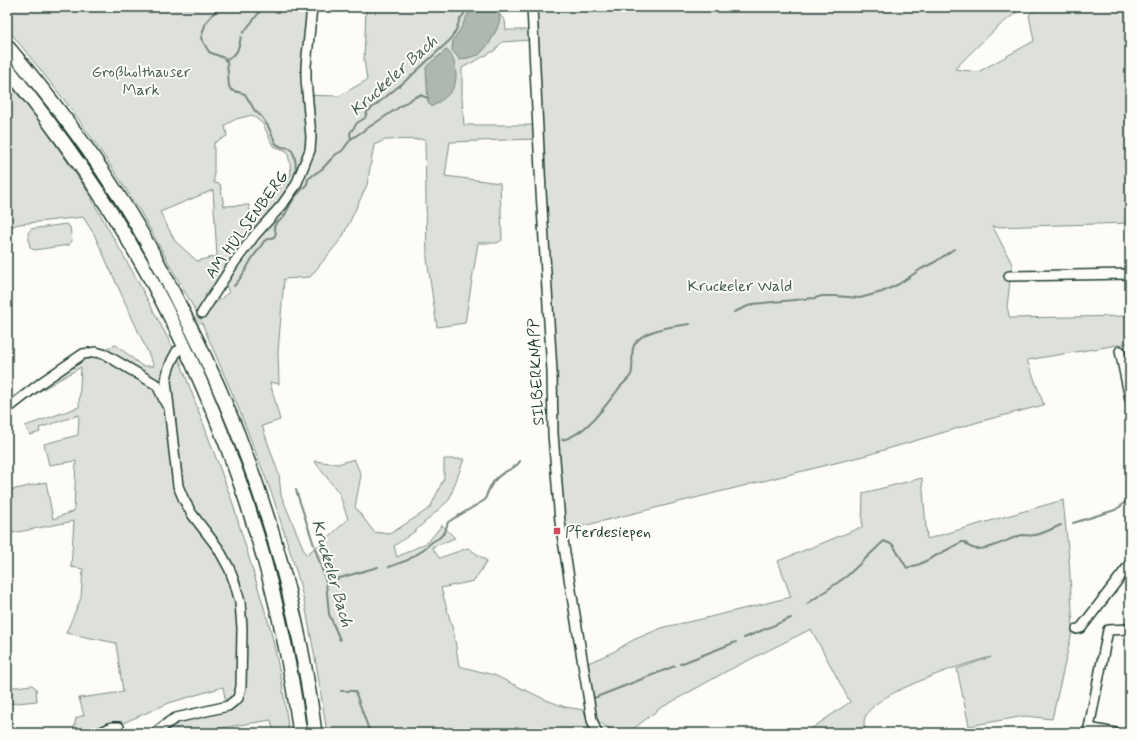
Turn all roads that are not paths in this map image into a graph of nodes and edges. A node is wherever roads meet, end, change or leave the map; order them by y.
1 (312, 7) edge
2 (532, 7) edge
3 (7, 46) edge
4 (7, 68) edge
5 (1130, 274) edge
6 (1009, 276) dead end
7 (202, 313) tunnel mouth
8 (177, 351) tunnel mouth
9 (1120, 351) dead end
10 (1129, 384) edge
11 (1130, 399) edge
12 (7, 409) edge
13 (170, 412) junction
14 (1130, 564) edge
15 (1079, 628) dead end
16 (1130, 629) edge
17 (1089, 731) edge
18 (99, 733) edge
19 (121, 733) edge
20 (155, 733) edge
21 (300, 733) edge
22 (315, 733) edge
23 (596, 733) edge
24 (1115, 733) edge

1 - 7 street, AM HÜLSENBERG
2 - 23 street, SILBERKNAPP
3 - 22 highway
4 - 21 highway
5 - 6 street
8 - 13 street
9 - 10 street
10 - 11 street
12 - 13 street
13 - 20 street
14 - 15 street
16 - 17 street
17 - 24 street
18 - 19 street

